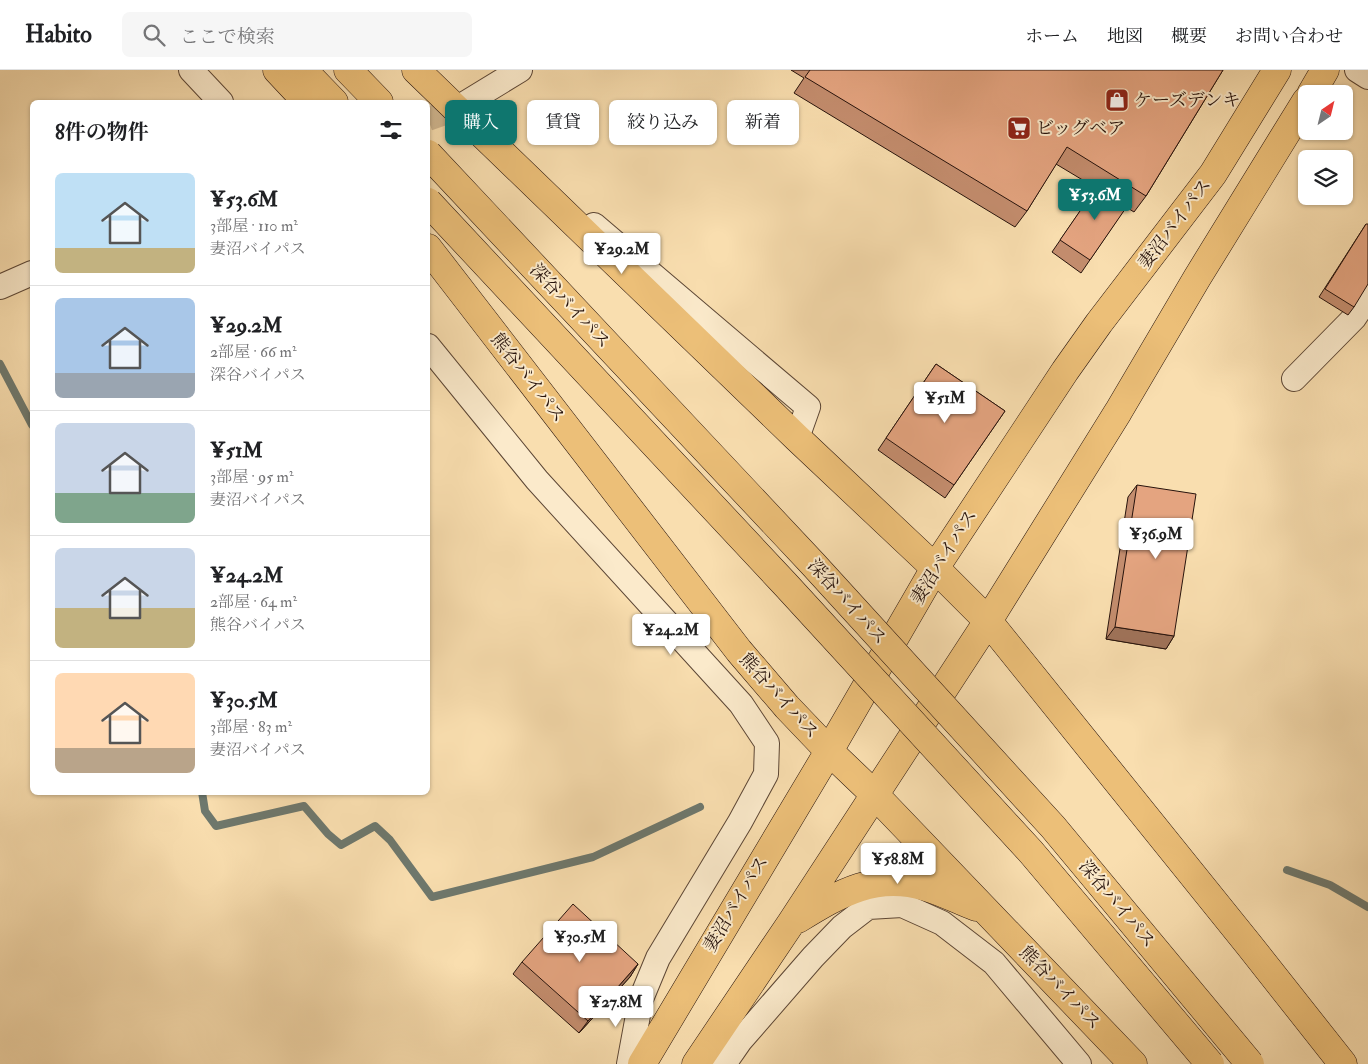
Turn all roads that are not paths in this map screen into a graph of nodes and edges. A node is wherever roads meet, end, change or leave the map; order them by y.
1 (191, 70) edge
2 (277, 70) edge
3 (303, 70) edge
4 (416, 70) edge
5 (422, 70) edge
6 (520, 70) edge
7 (1277, 70) edge
8 (1325, 70) edge
9 (1357, 70) edge
10 (1368, 77) edge
11 (1316, 85) edge
12 (322, 99) edge
13 (219, 100) edge
14 (447, 100) edge
15 (448, 100) edge
16 (471, 100) tunnel mouth
17 (1298, 114) edge
18 (493, 145) edge
19 (430, 156) edge
20 (430, 204) edge
21 (430, 251) edge
22 (30, 275) edge
23 (0, 287) edge
24 (1368, 296) edge
25 (1361, 323) edge
26 (430, 348) edge
27 (1294, 379) dead end
28 (935, 568) junction
29 (988, 621) junction
30 (829, 751) junction
31 (874, 794) junction
32 (987, 912) junction
33 (791, 923) junction
34 (629, 1064) edge
35 (642, 1064) edge
36 (696, 1064) edge
37 (724, 1064) edge
38 (1079, 1064) edge
39 (1132, 1064) edge
40 (1210, 1064) edge
41 (1250, 1064) edge
42 (1342, 1064) edge

1 - 13 street
2 - 12 highway
3 - 12 highway
4 - 14 highway
5 - 15 street
6 - 16 street
7 - 28 highway, 妻沼バイパス
8 - 11 highway
9 - 10 street
17 - 29 highway
18 - 28 highway
19 - 41 highway, 深谷バイパス, bridge
20 - 40 highway, 深谷バイパス, bridge
21 - 30 highway, 熊谷バイパス
22 - 23 street
24 - 25 street
25 - 27 street
26 - 34 street
28 - 29 highway
28 - 30 highway, 妻沼バイパス
29 - 31 highway
29 - 42 highway
30 - 31 highway, 熊谷バイパス
30 - 35 highway, 妻沼バイパス
31 - 32 highway, 熊谷バイパス
31 - 33 highway
32 - 33 highway
32 - 39 highway, 熊谷バイパス
33 - 36 highway
37 - 38 street

